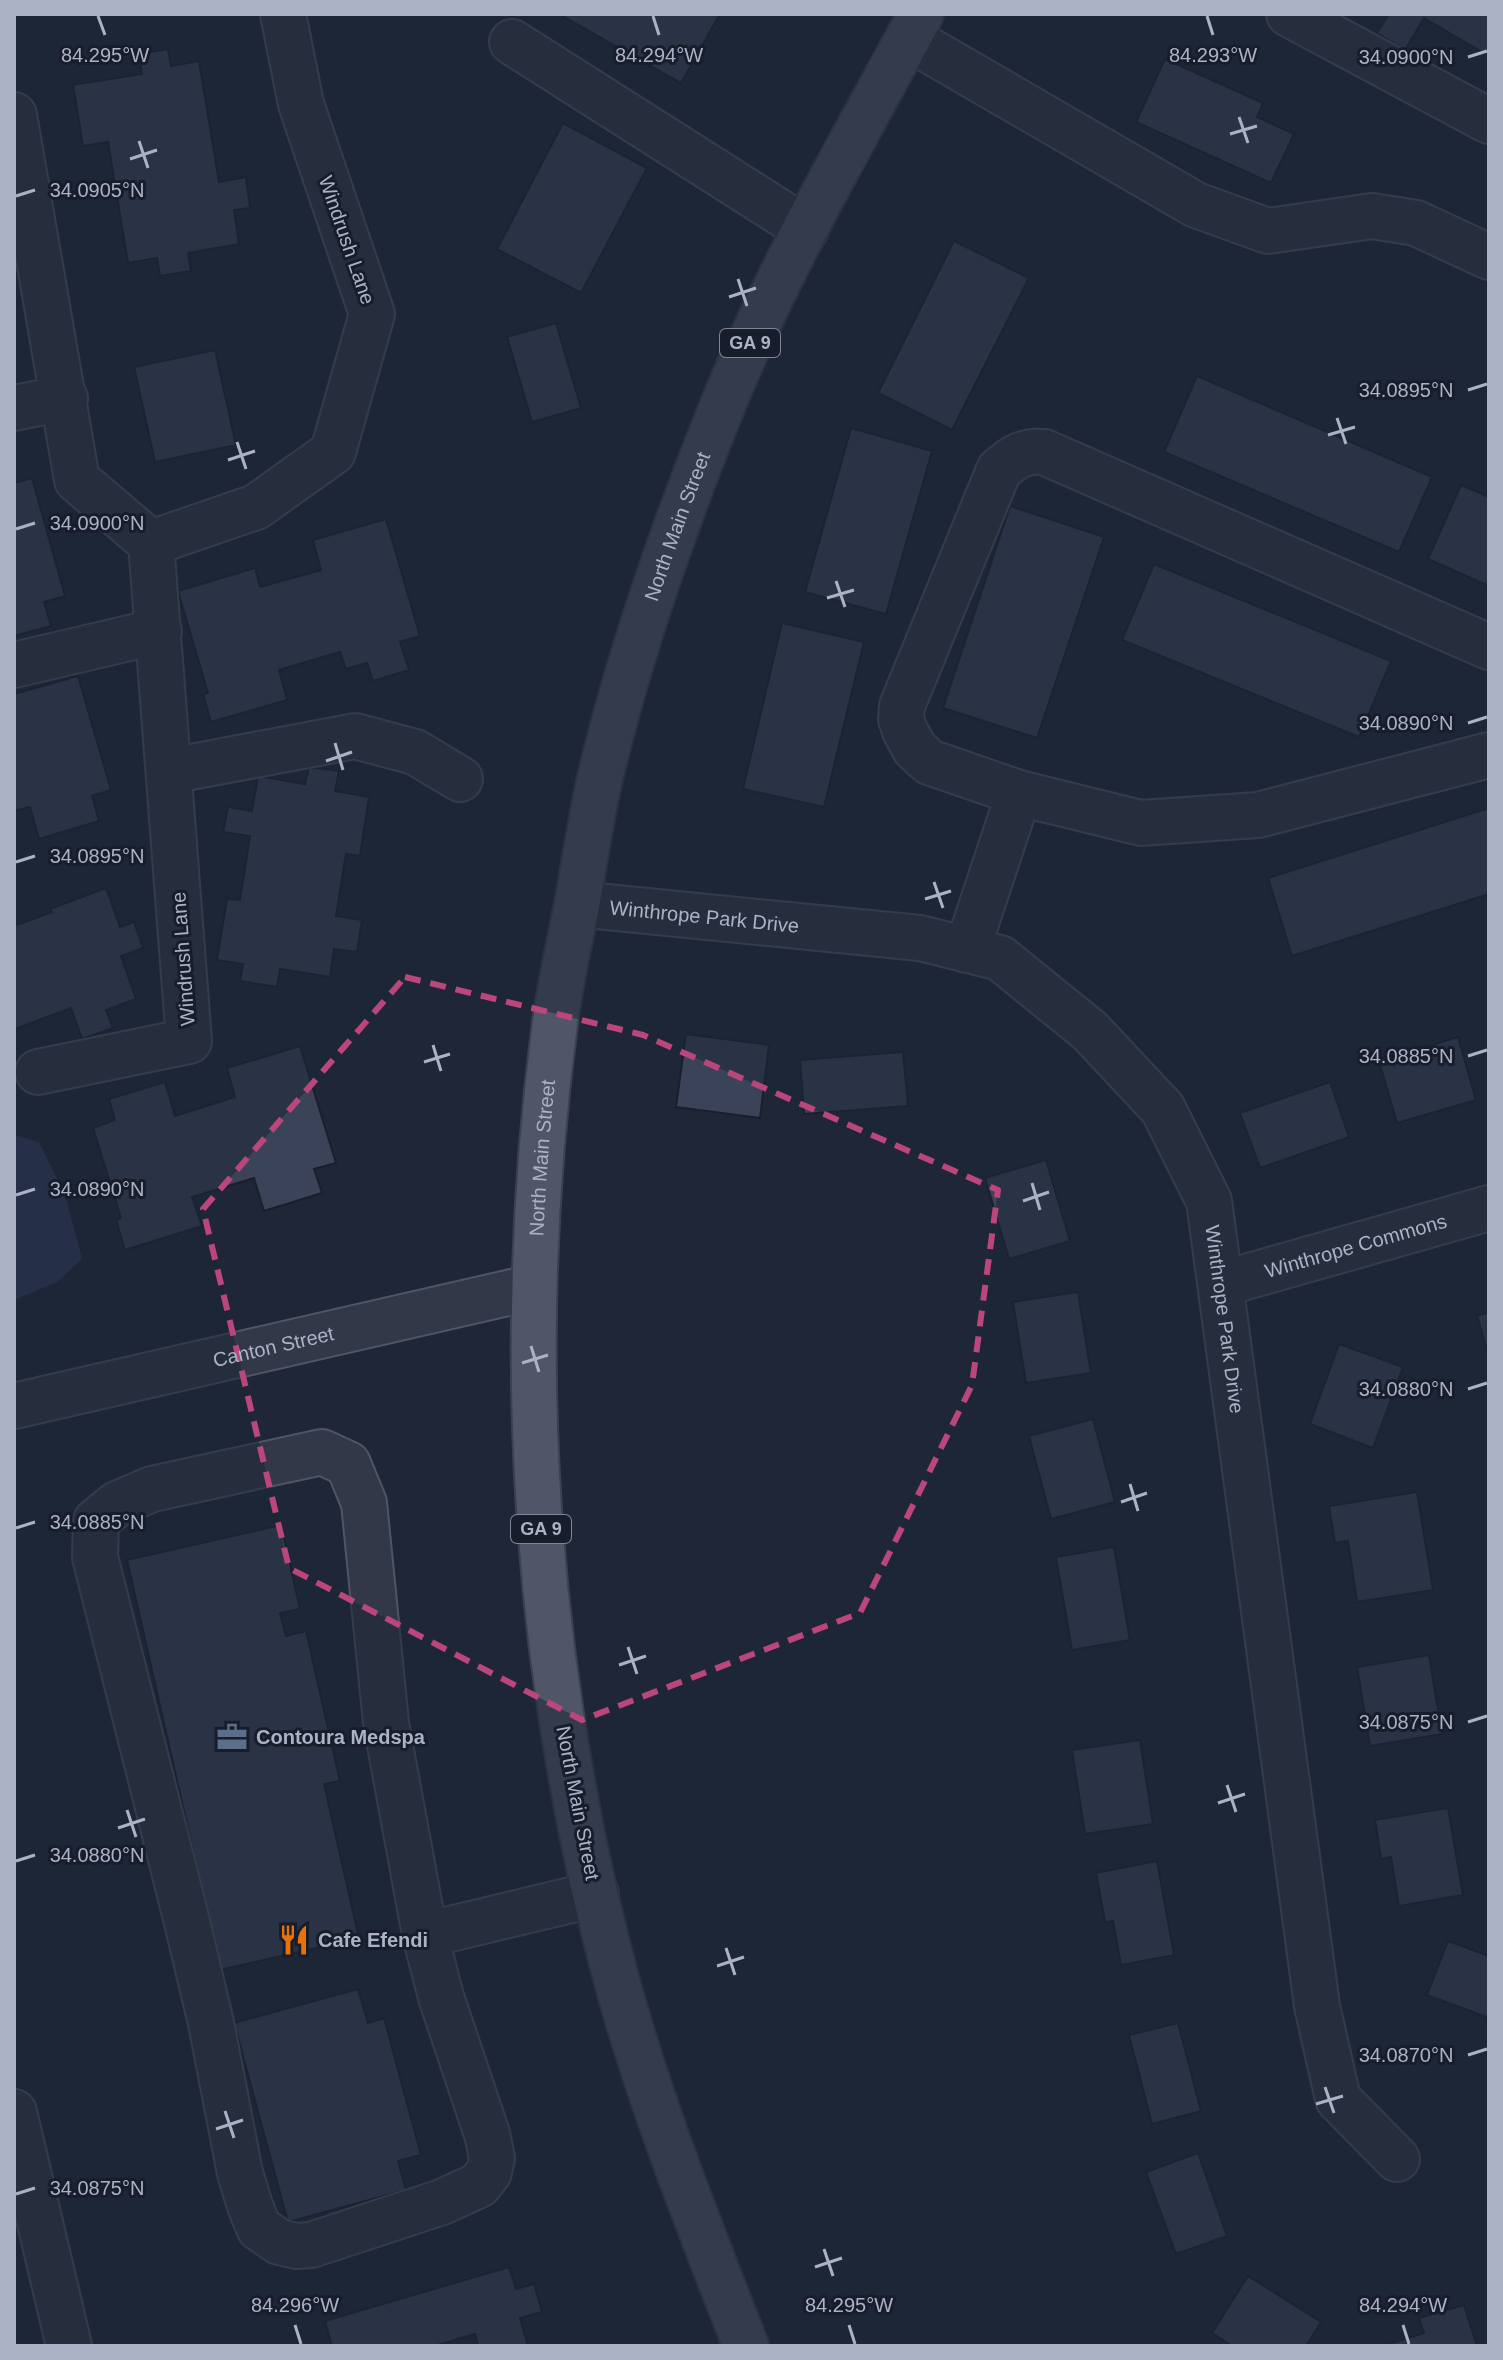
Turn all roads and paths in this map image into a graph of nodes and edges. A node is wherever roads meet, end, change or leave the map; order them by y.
1 (283, 14) edge
2 (1289, 14) edge
3 (915, 26) edge
4 (512, 42) dead end
5 (1489, 121) edge
6 (15, 127) edge
7 (806, 229) junction
8 (1489, 257) edge
9 (65, 398) junction
10 (14, 408) edge
11 (151, 543) junction
12 (159, 631) junction
13 (1489, 647) edge
14 (14, 665) edge
15 (1489, 755) edge
16 (170, 771) junction
17 (460, 779) dead end
18 (1019, 793) junction
19 (577, 904) junction
20 (967, 950) junction
21 (38, 1072) dead end
22 (1489, 1208) edge
23 (1221, 1284) junction
24 (534, 1287) junction
25 (14, 1406) edge
26 (596, 1894) junction
27 (425, 1935) junction
28 (14, 2112) edge
29 (1397, 2159) dead end
30 (69, 2346) edge
31 (746, 2346) edge

1 - 11 street, Windrush Lane
2 - 5 street
3 - 7 main road, North Main Street / GA 9
3 - 8 street
4 - 7 street
6 - 9 street
7 - 19 main road, North Main Street / GA 9
9 - 10 street
9 - 11 street
11 - 12 street, Windrush Lane
12 - 14 street
12 - 16 street, Windrush Lane
13 - 18 street
15 - 18 street
16 - 17 street
16 - 21 street, Windrush Lane
18 - 20 street
19 - 20 street, Winthrope Park Drive
19 - 24 main road, North Main Street / GA 9
20 - 23 street, Winthrope Park Drive
22 - 23 street, Winthrope Commons
23 - 29 street, Winthrope Park Drive
24 - 25 street, Canton Street
24 - 26 main road, North Main Street / GA 9
26 - 27 street
26 - 31 main road, North Main Street / GA 9
27 - 27 street
28 - 30 street

